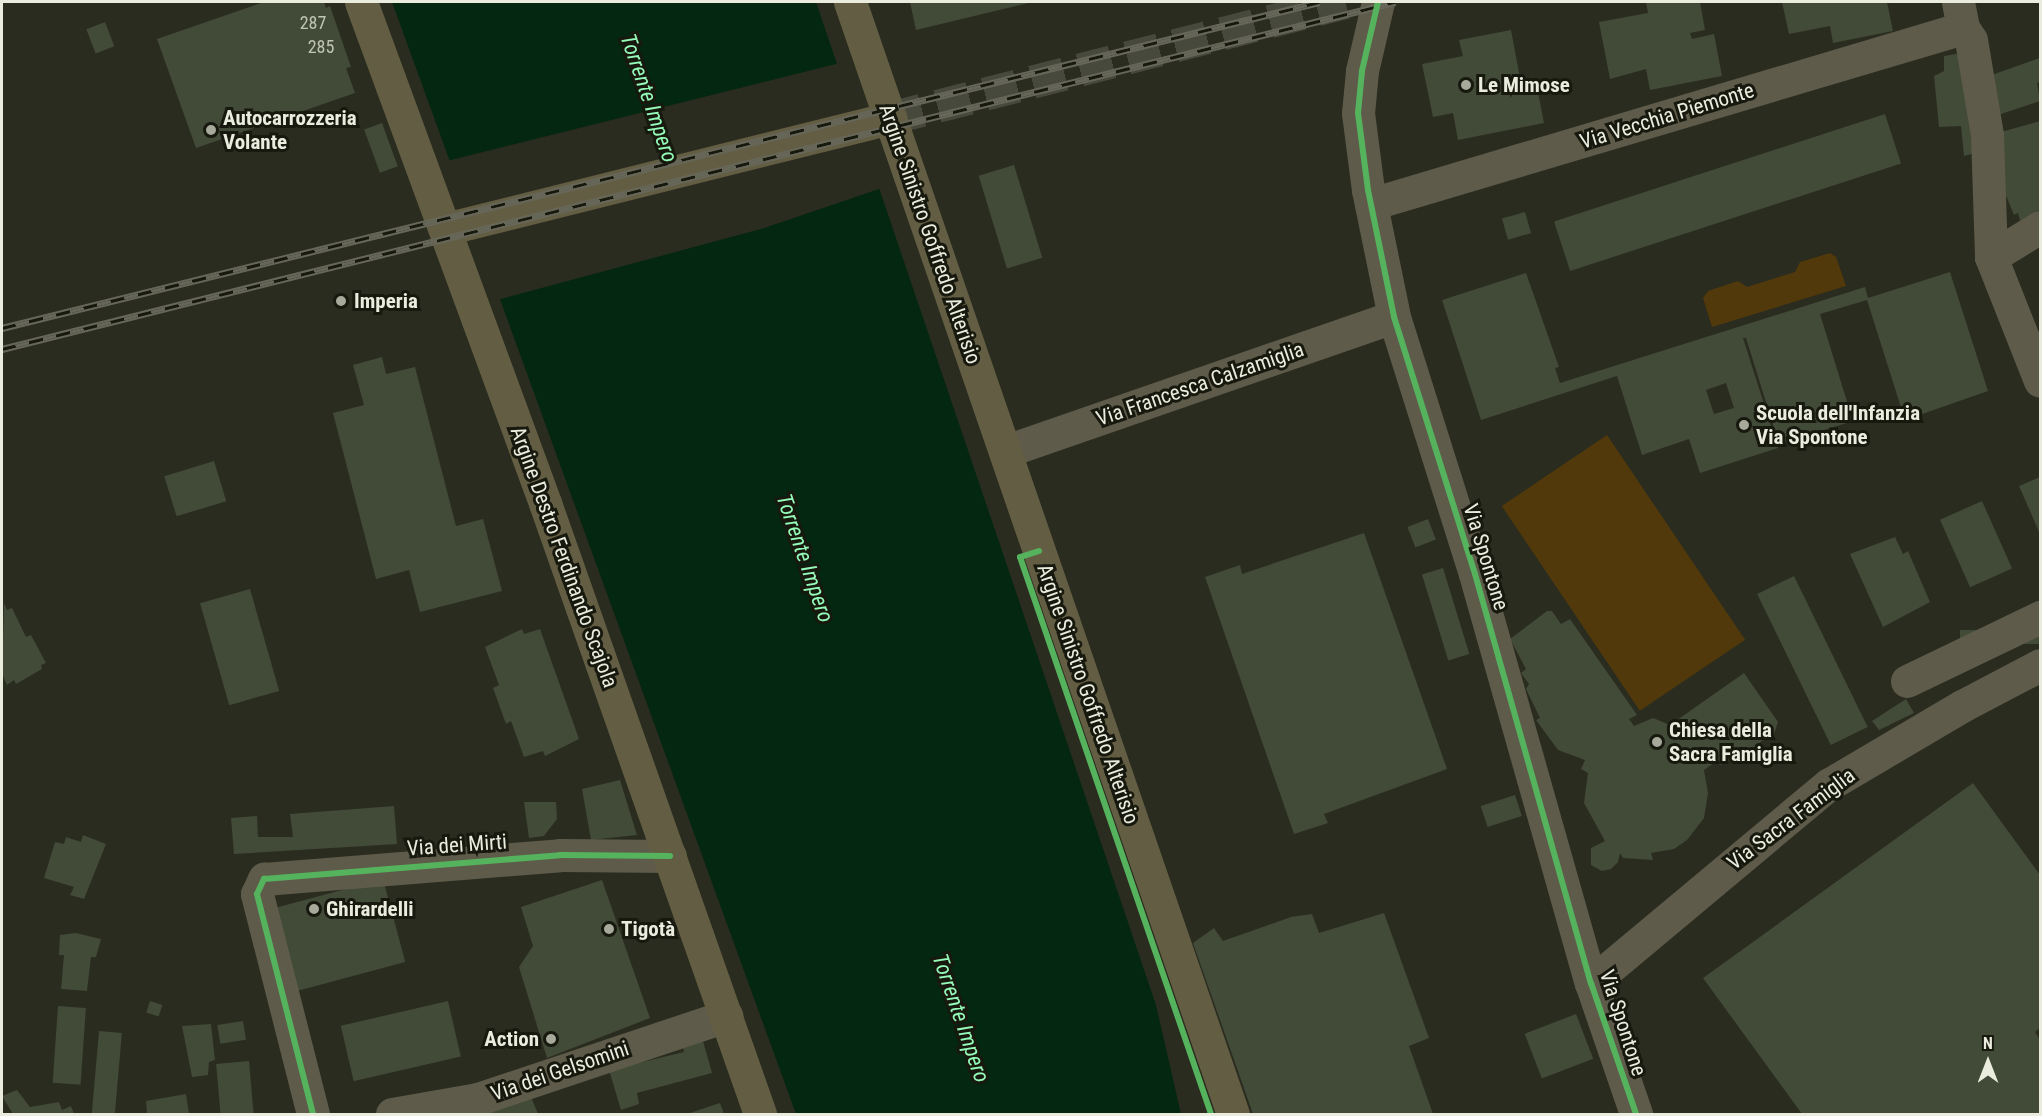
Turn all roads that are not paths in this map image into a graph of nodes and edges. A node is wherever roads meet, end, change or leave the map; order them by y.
1 (362, 2) edge
2 (850, 2) edge
3 (1378, 2) edge
4 (1961, 15) edge
5 (890, 118) tunnel mouth
6 (1371, 204) junction
7 (2040, 227) edge
8 (445, 229) junction
9 (1991, 256) junction
10 (1394, 317) junction
11 (2040, 381) edge
12 (1006, 451) junction
13 (2040, 617) edge
14 (2040, 665) edge
15 (1907, 681) dead end
16 (670, 856) junction
17 (1591, 983) junction
18 (726, 1016) junction
19 (312, 1114) edge
20 (392, 1114) edge
21 (760, 1114) edge
22 (1233, 1114) edge
23 (1636, 1114) edge

1 - 8 main road, Argine Destro Ferdinando Scajola
2 - 12 main road, Argine Sinistro Goffredo Alterisio
3 - 6 street, Via Spontone
4 - 6 street, Via Vecchia Piemonte
4 - 9 street, Via Vecchia Piemonte
5 - 8 main road
6 - 10 street, Via Spontone
7 - 9 street
8 - 16 main road, Argine Destro Ferdinando Scajola
9 - 11 street, Via Vecchia Piemonte
10 - 12 street, Via Francesca Calzamiglia
10 - 17 street, Via Spontone
12 - 22 main road, Argine Sinistro Goffredo Alterisio
13 - 15 street
14 - 17 street, Via Sacra Famiglia
16 - 18 main road, Argine Destro Ferdinando Scajola
16 - 19 street, Via dei Mirti
17 - 23 street, Via Spontone
18 - 20 street, Via dei Gelsomini
18 - 21 main road, Argine Destro Ferdinando Scajola

